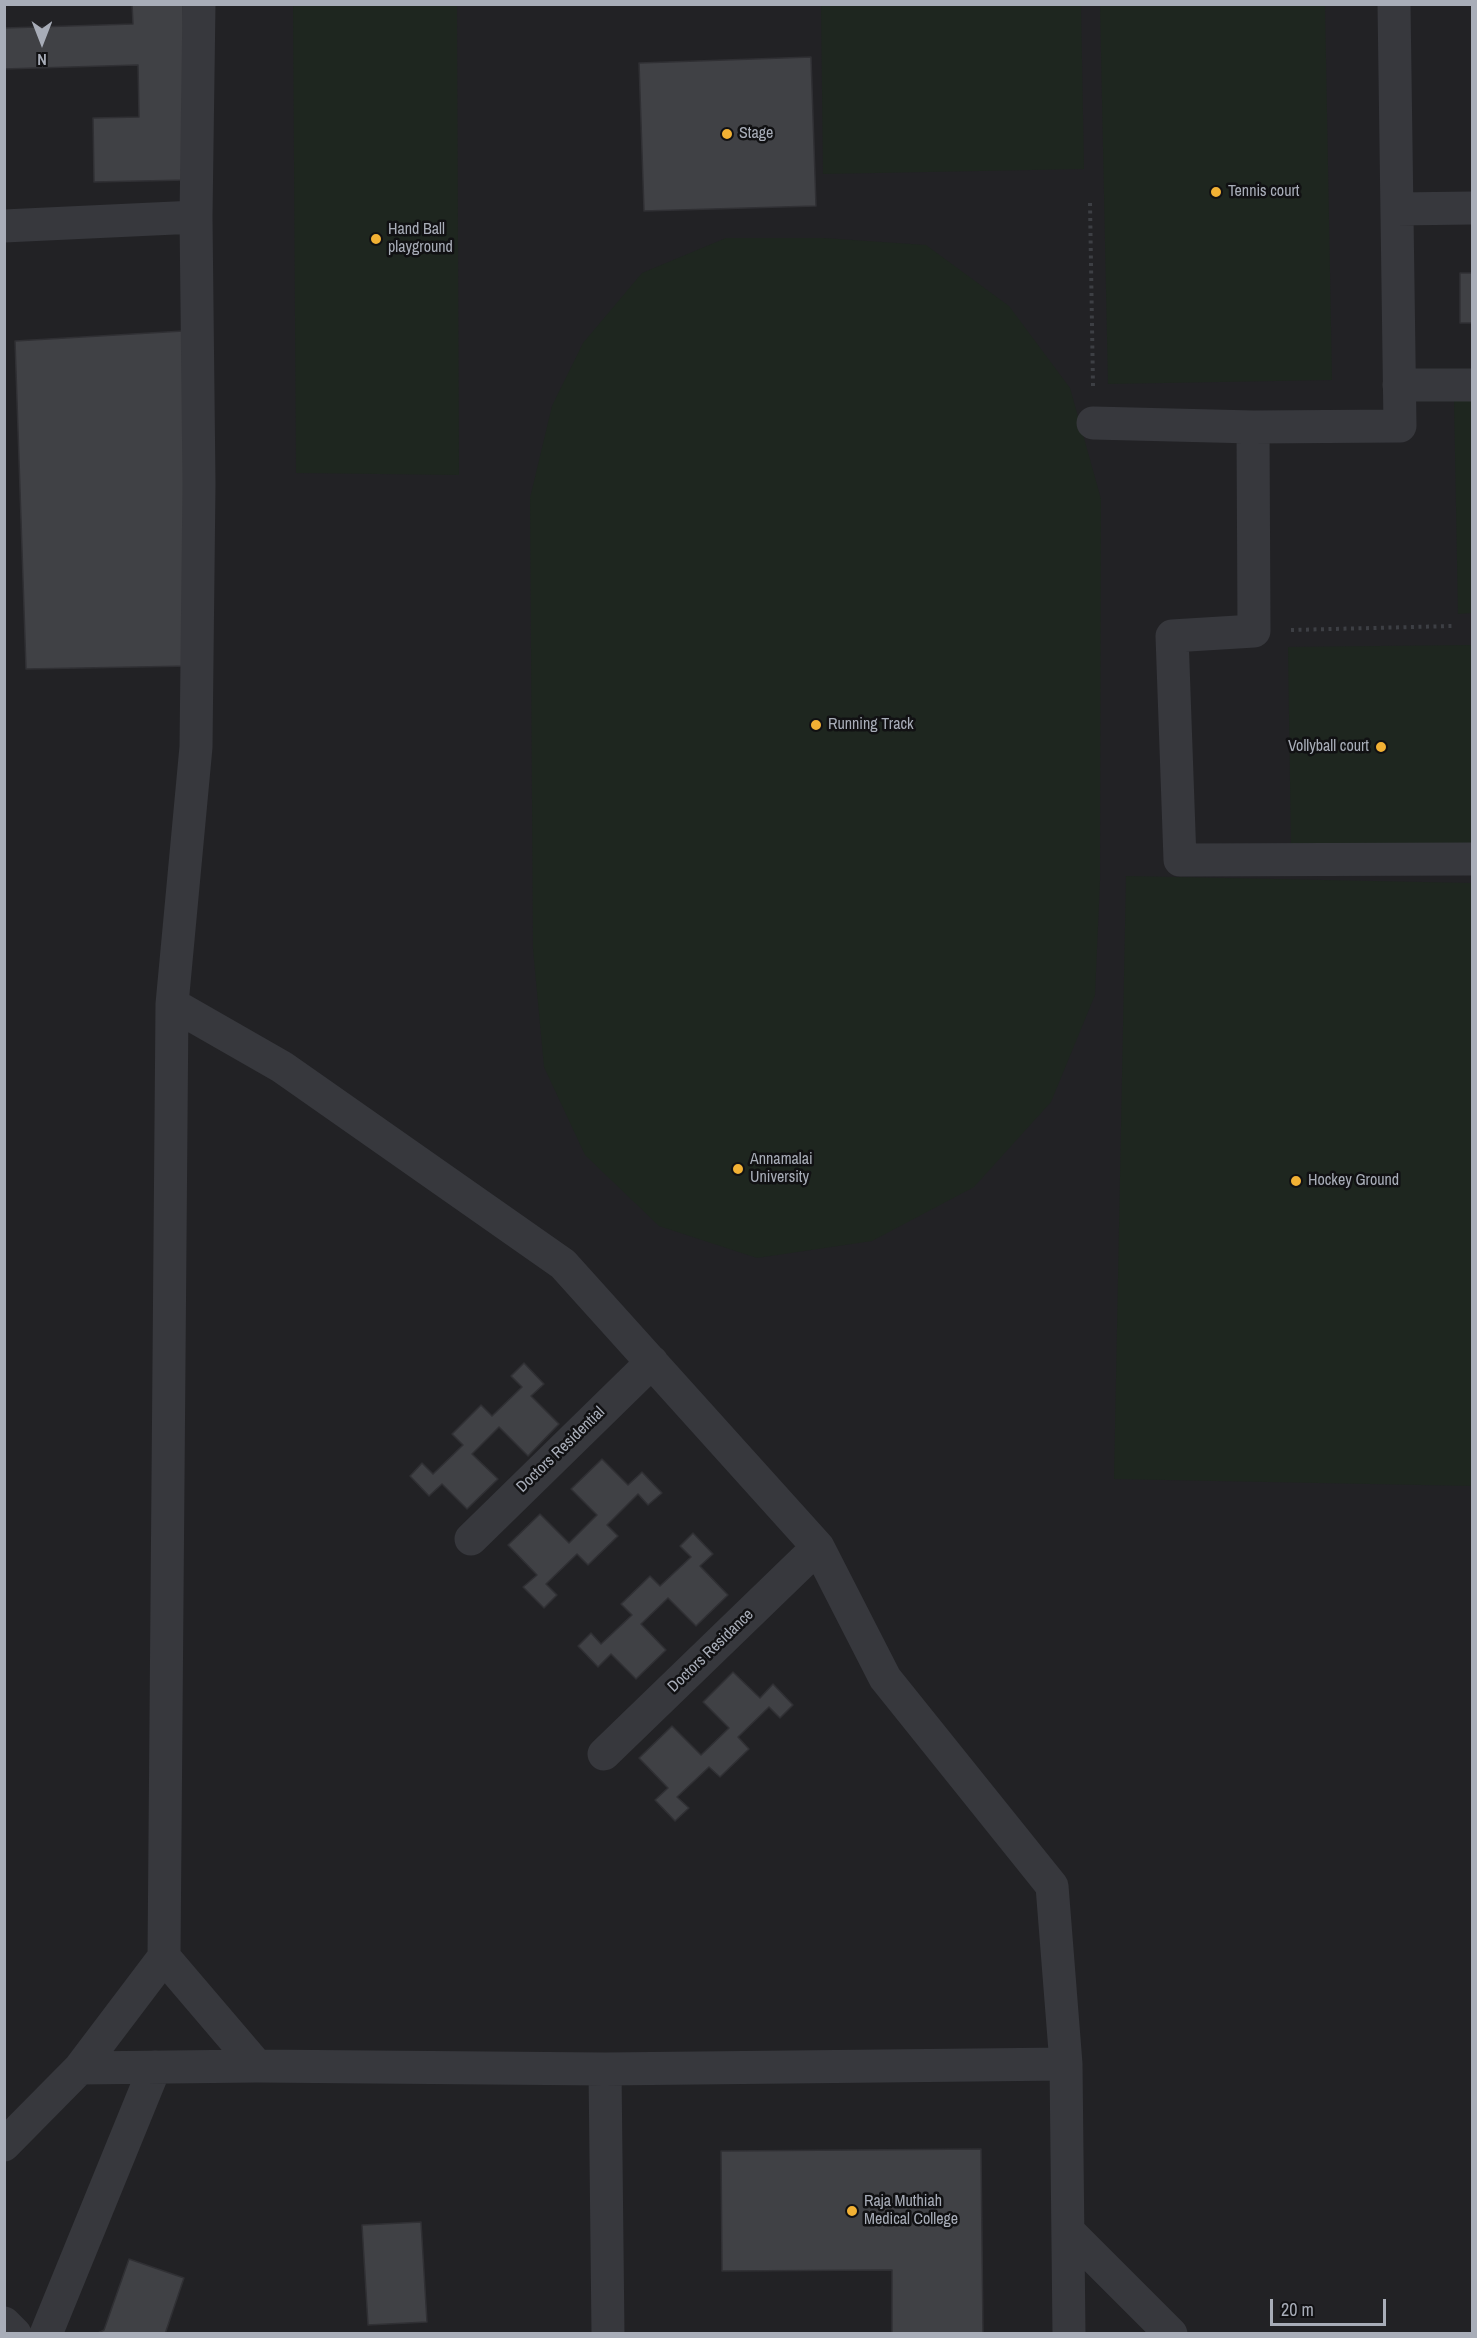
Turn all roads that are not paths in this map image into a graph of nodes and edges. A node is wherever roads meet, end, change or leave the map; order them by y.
1 (199, 4) edge
2 (1394, 4) edge
3 (1473, 208) edge
4 (1397, 209) junction
5 (196, 216) junction
6 (4, 226) edge
7 (1399, 385) junction
8 (1473, 385) edge
9 (1093, 423) road end
10 (1253, 427) junction
11 (1473, 859) edge
12 (172, 1004) junction
13 (652, 1362) junction
14 (471, 1539) dead end
15 (818, 1547) junction
16 (604, 1754) dead end
17 (164, 1957) junction
18 (1066, 2064) junction
19 (257, 2066) junction
20 (156, 2067) junction
21 (80, 2068) junction
22 (605, 2069) junction
23 (4, 2145) edge
24 (1068, 2231) junction
25 (4, 2323) edge
26 (15, 2334) edge
27 (46, 2334) edge
28 (608, 2334) edge
29 (1068, 2334) edge
30 (1171, 2334) edge

1 - 5 street
2 - 4 street
3 - 4 street
4 - 7 street
5 - 6 street
5 - 12 street
7 - 8 street
7 - 10 street
9 - 10 street
10 - 11 street
12 - 13 street
12 - 17 street
13 - 14 street, Doctors Residential
13 - 15 street
15 - 16 street, Doctors Residance
15 - 18 street
17 - 19 street
17 - 21 street
18 - 22 street
18 - 24 street
19 - 20 street
19 - 22 street
20 - 21 street
20 - 27 street
21 - 23 street
22 - 28 street
24 - 29 street
24 - 30 street
25 - 26 street

